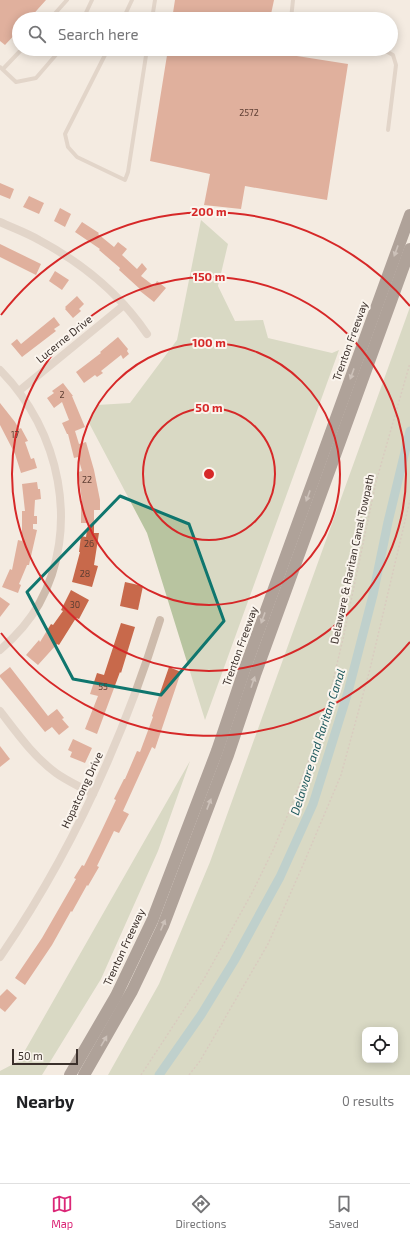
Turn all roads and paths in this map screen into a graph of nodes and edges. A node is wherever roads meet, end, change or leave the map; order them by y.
1 (67, 0) edge
2 (92, 0) edge
3 (132, 0) edge
4 (155, 0) edge
5 (293, 0) edge
6 (56, 12) edge
7 (86, 12) edge
8 (126, 12) edge
9 (153, 12) edge
10 (292, 12) edge
11 (14, 56) edge
12 (55, 56) edge
13 (104, 56) edge
14 (146, 56) edge
15 (393, 56) edge
16 (1, 68) edge
17 (388, 130) dead end
18 (410, 215) edge
19 (0, 222) edge
20 (410, 249) edge
21 (124, 305) junction
22 (147, 334) dead end
23 (410, 363) edge
24 (0, 370) edge
25 (19, 390) junction
26 (410, 500) edge
27 (160, 620) dead end
28 (0, 650) edge
29 (0, 711) edge
30 (93, 794) junction
31 (0, 957) edge
32 (70, 1075) edge
33 (84, 1075) edge
34 (141, 1075) edge
35 (189, 1075) edge

1 - 6 lane
2 - 7 lane
3 - 8 lane
4 - 9 lane
5 - 10 lane
11 - 16 lane
12 - 16 lane
13 - 14 lane
15 - 17 lane
18 -> 32 highway, Trenton Freeway
19 - 21 street
33 -> 20 highway
21 - 22 street
21 - 25 street, Lucerne Drive
23 - 34 path, Delaware & Raritan Canal Towpath
24 - 25 street
25 - 28 street
26 - 35 path
27 - 30 street, Hopatcong Drive
29 - 30 street
30 - 31 street, Hopatcong Drive

